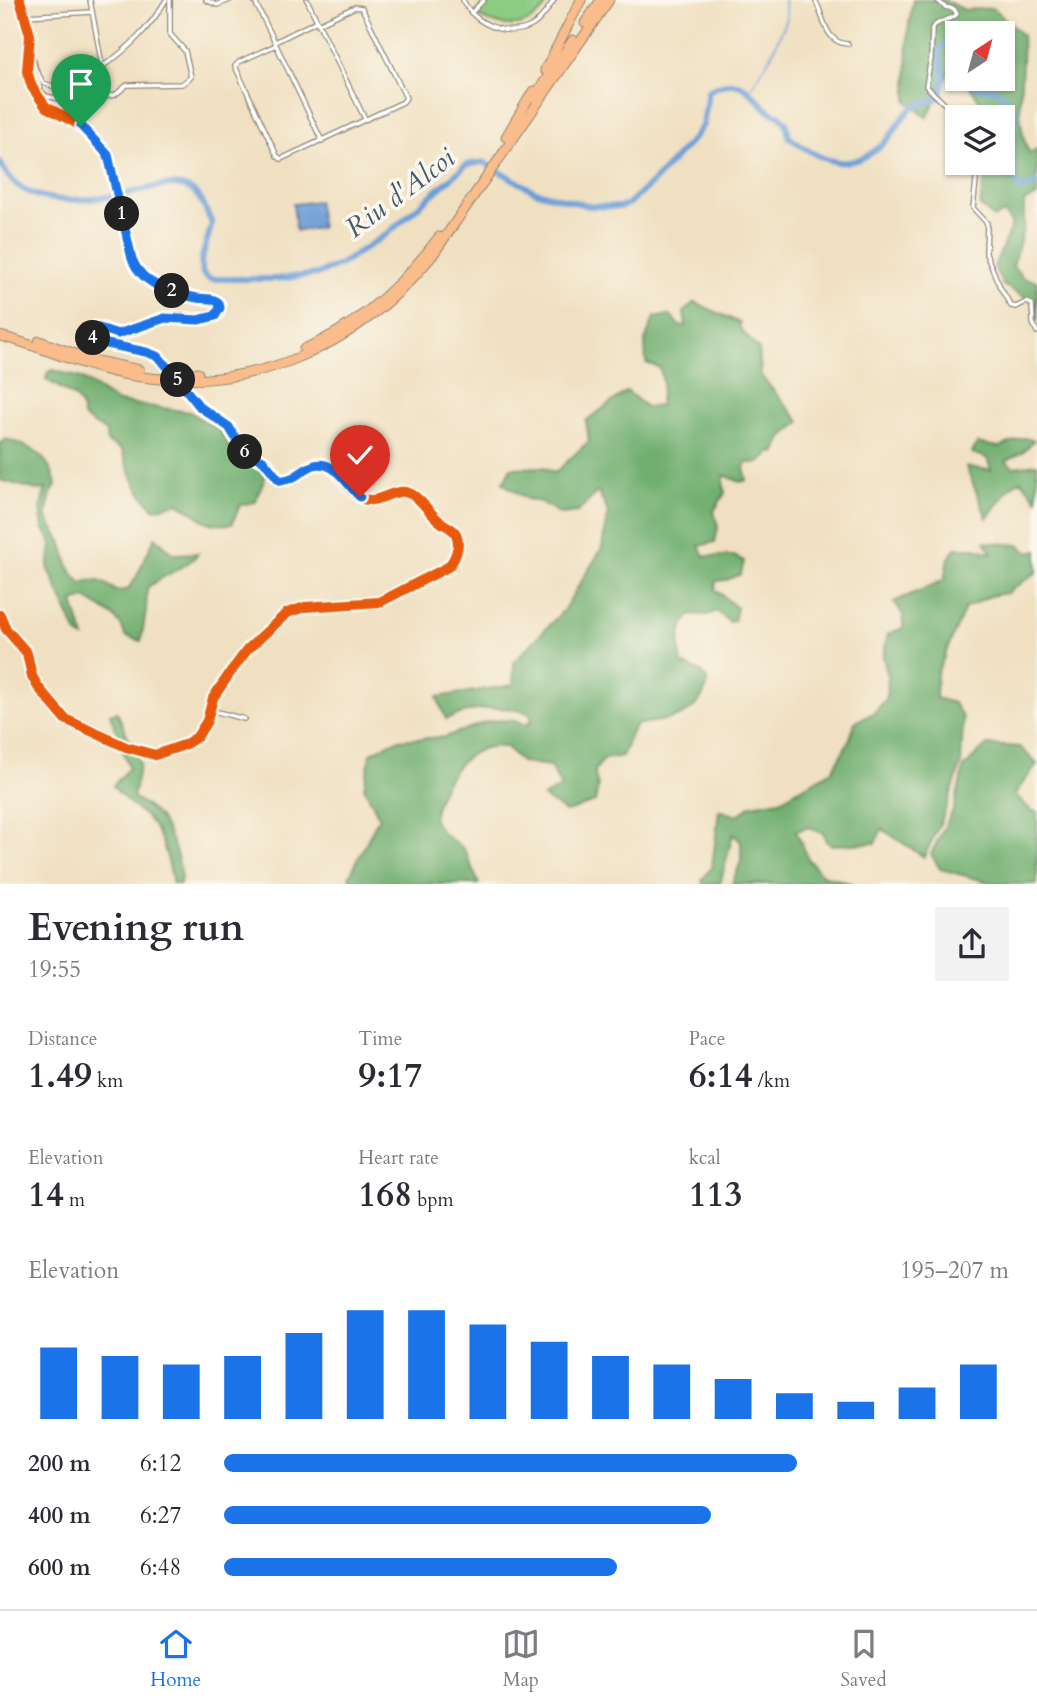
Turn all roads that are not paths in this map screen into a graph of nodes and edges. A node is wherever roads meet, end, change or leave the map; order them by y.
1 (20, 0) edge
2 (90, 0) edge
3 (168, 0) edge
4 (206, 0) edge
5 (230, 0) edge
6 (254, 0) edge
7 (307, 0) edge
8 (463, 0) edge
9 (484, 0) edge
10 (554, 0) edge
11 (581, 0) edge
12 (601, 0) edge
13 (609, 0) edge
14 (815, 0) edge
15 (937, 0) edge
16 (92, 12) junction
17 (470, 13) junction
18 (26, 16) junction
19 (318, 23) junction
20 (276, 43) junction
21 (848, 44) dead end
22 (29, 52) junction
23 (33, 63) junction
24 (103, 66) junction
25 (102, 82) junction
26 (72, 85) junction
27 (44, 96) joint
28 (531, 102) junction
29 (945, 106) edge
30 (365, 120) junction
31 (323, 141) junction
32 (977, 175) edge
33 (397, 291) junction
34 (0, 329) edge
35 (1037, 332) edge
36 (0, 335) edge
37 (30, 341) junction
38 (0, 615) edge
39 (210, 710) junction
40 (244, 719) dead end

1 - 18 street
2 - 16 street
3 - 24 street
3 - 25 street
4 - 5 street
6 - 20 street
7 - 19 street
8 - 17 street
9 - 17 street
10 - 17 street
11 - 28 highway
12 - 28 highway
13 - 28 highway
14 - 21 street
15 - 29 street
16 - 18 street
16 - 24 street
18 - 22 street
19 - 20 street
19 - 30 street
19 - 30 street
20 - 31 street
20 - 31 street
22 - 23 street
22 - 39 street, bridge
23 - 26 street
23 - 27 street
24 - 25 street
25 - 26 street
26 - 27 street
28 - 33 highway
28 - 33 highway
30 - 31 street
32 - 35 street
33 - 37 highway
34 - 37 highway
36 - 37 highway
38 - 39 street
39 - 40 street

